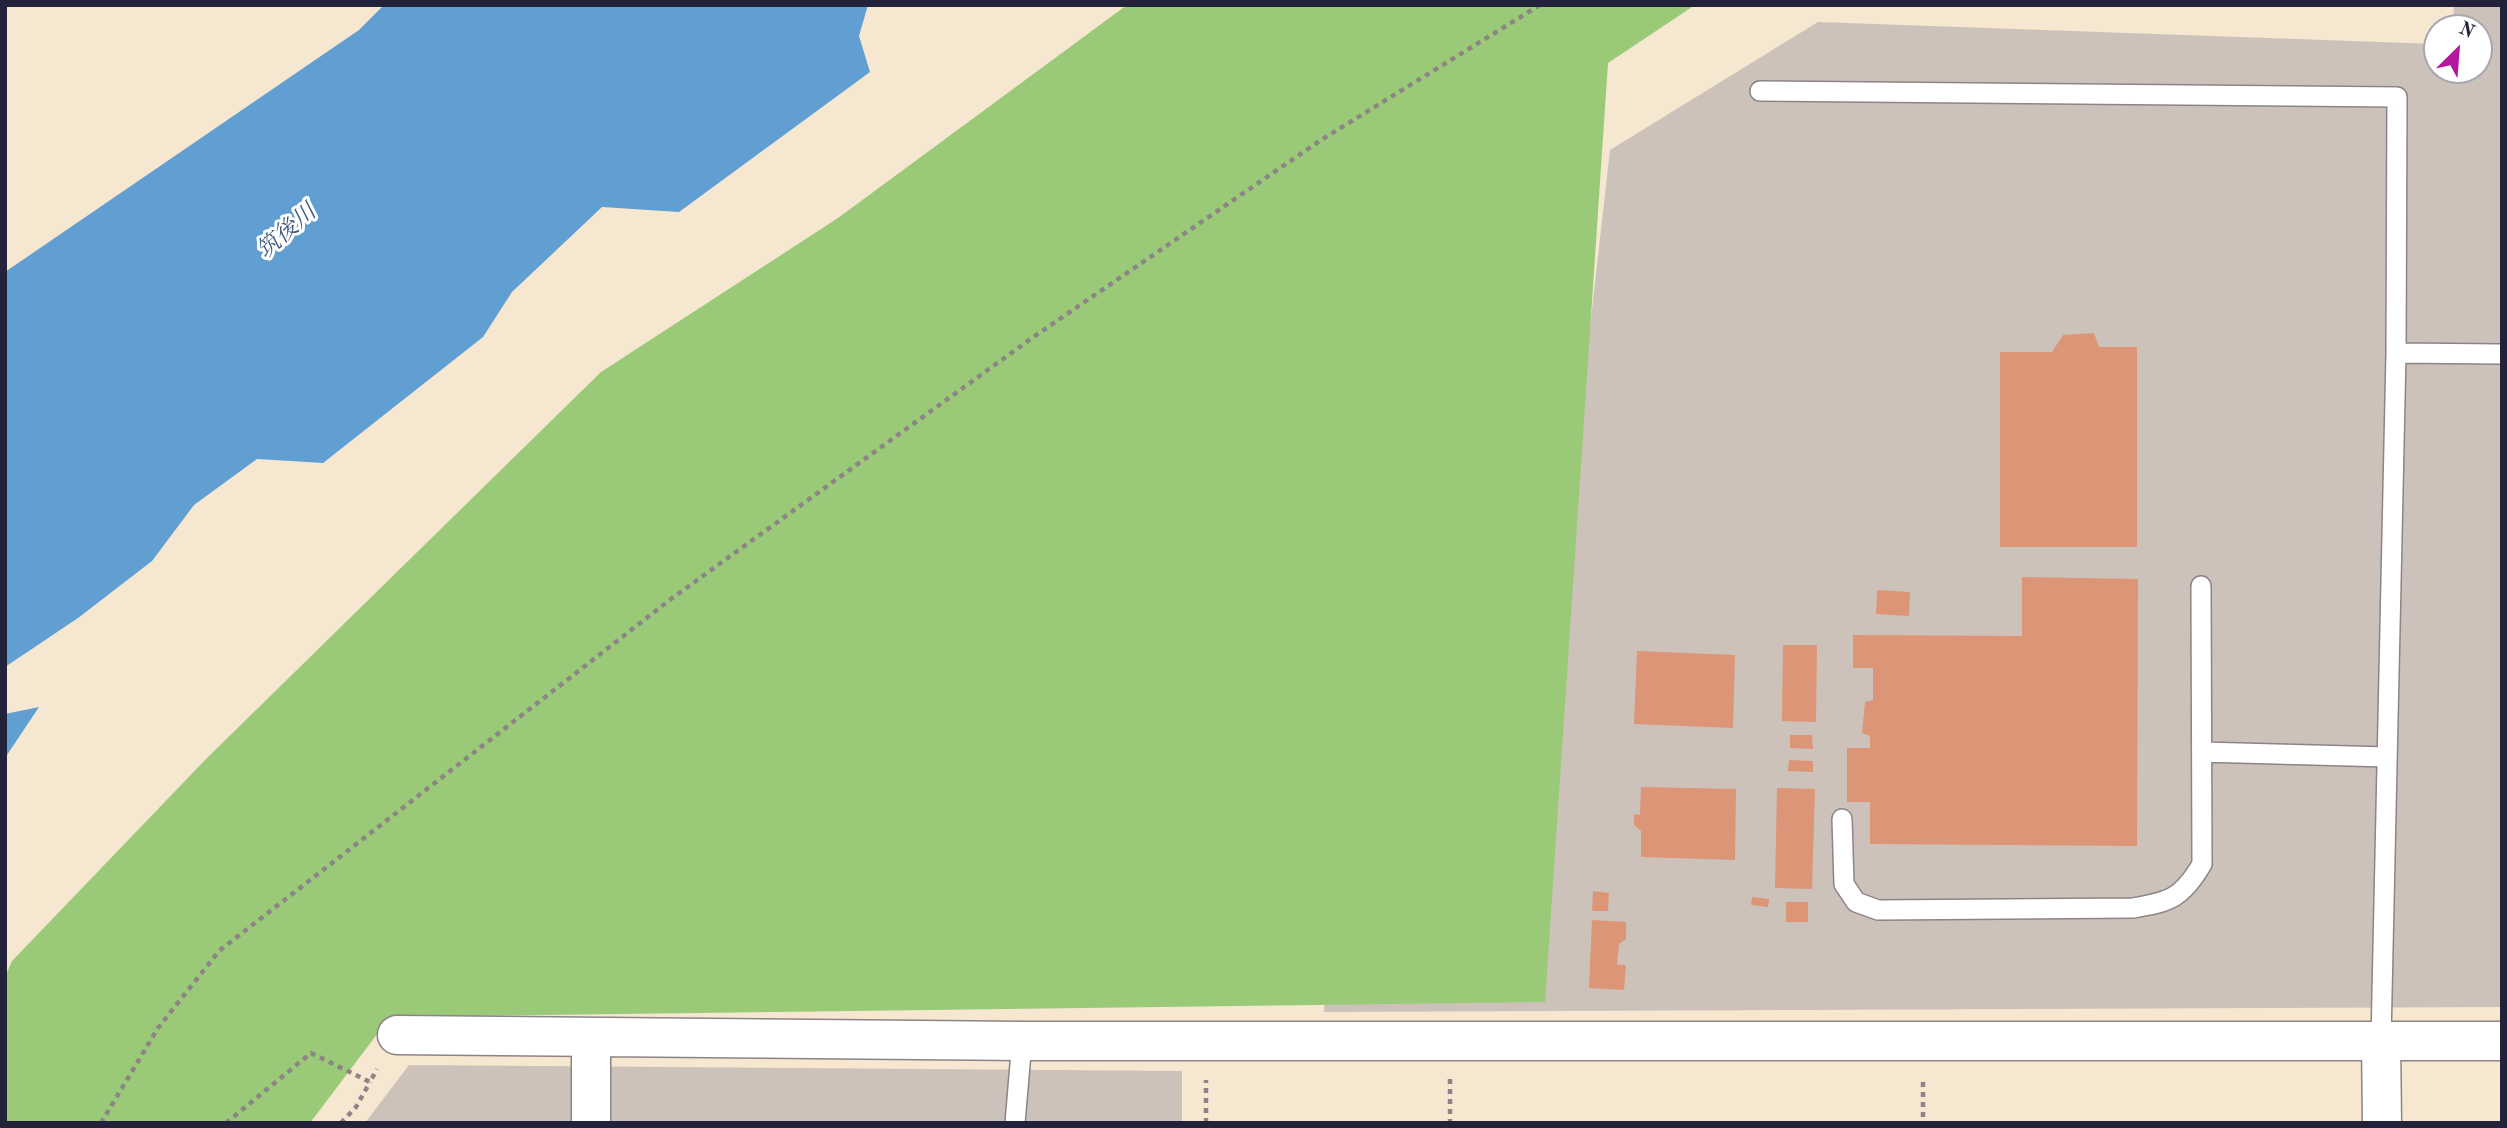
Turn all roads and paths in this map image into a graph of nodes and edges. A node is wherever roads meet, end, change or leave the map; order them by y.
1 (1540, 5) edge
2 (1760, 91) dead end
3 (2396, 353) junction
4 (2502, 354) edge
5 (2201, 586) dead end
6 (2202, 752) junction
7 (2387, 757) junction
8 (1842, 819) dead end
9 (397, 1035) joint
10 (591, 1037) junction
11 (2381, 1040) junction
12 (1022, 1041) junction
13 (2502, 1041) edge
14 (370, 1082) junction
15 (101, 1123) edge
16 (226, 1123) edge
17 (341, 1123) edge
18 (591, 1123) edge
19 (1015, 1123) edge
20 (2382, 1123) edge

1 - 15 path
2 - 3 lane
3 - 4 lane
3 - 7 lane
5 - 6 lane
6 - 7 lane
6 - 8 lane
7 - 11 lane
9 - 10 street
9 - 14 path
10 - 12 street
10 - 18 street
11 - 12 street
11 - 13 street
11 - 20 street
12 - 19 lane
14 - 16 path
14 - 17 path

